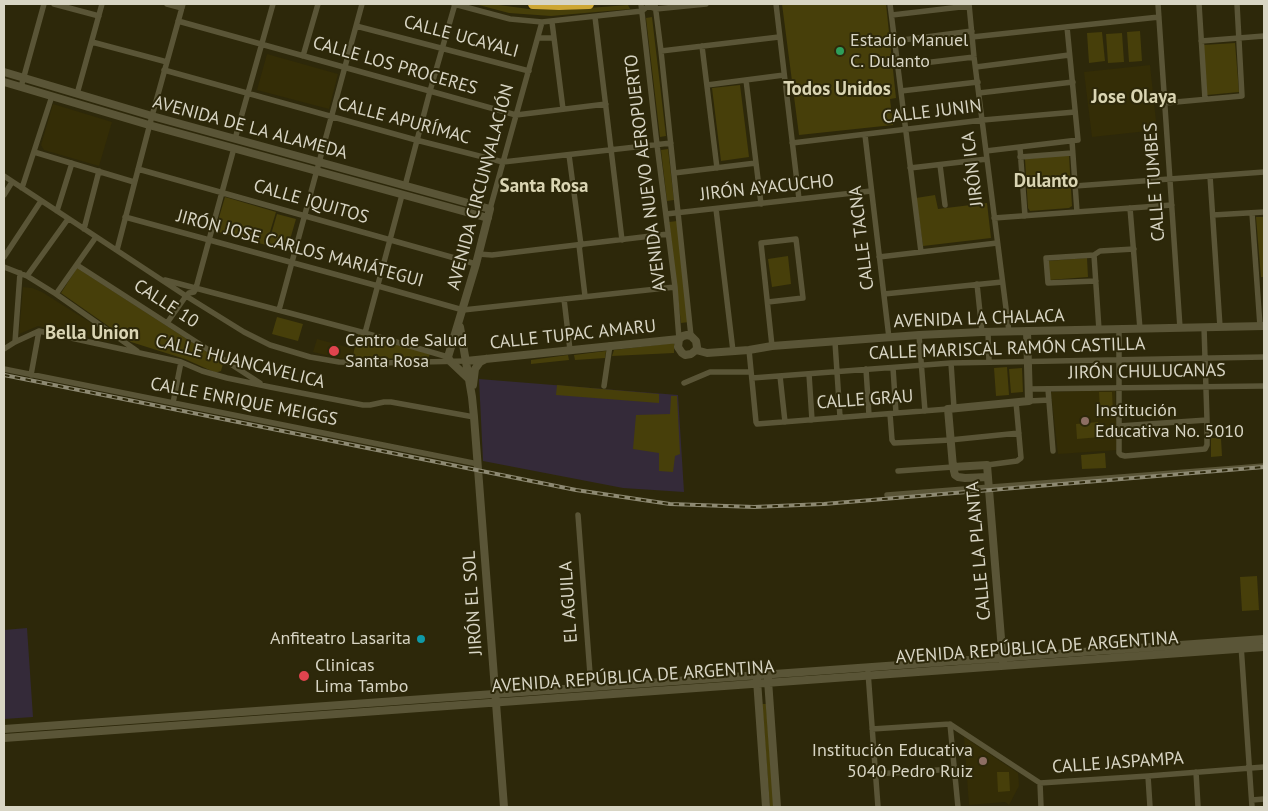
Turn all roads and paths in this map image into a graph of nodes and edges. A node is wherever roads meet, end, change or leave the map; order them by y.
1 (44, 4) edge
2 (54, 4) edge
3 (102, 4) edge
4 (167, 4) edge
5 (273, 4) edge
6 (318, 4) edge
7 (362, 4) edge
8 (454, 4) edge
9 (533, 4) edge
10 (590, 4) edge
11 (641, 4) edge
12 (706, 4) edge
13 (776, 4) edge
14 (890, 4) edge
15 (1158, 4) edge
16 (1199, 4) edge
17 (1237, 4) edge
18 (969, 5) edge
19 (70, 6) edge
20 (182, 6) edge
21 (655, 6) edge
22 (642, 11) junction
23 (892, 15) junction
24 (99, 16) junction
25 (595, 17) junction
26 (1159, 17) junction
27 (178, 21) junction
28 (542, 22) junction
29 (552, 22) junction
30 (356, 26) junction
31 (1067, 27) junction
32 (972, 34) junction
33 (1264, 36) edge
34 (779, 37) junction
35 (538, 38) junction
36 (554, 38) junction
37 (1238, 38) junction
38 (895, 41) junction
39 (1201, 41) junction
40 (92, 42) junction
41 (262, 44) junction
42 (702, 46) junction
43 (442, 48) junction
44 (661, 51) junction
45 (1069, 55) junction
46 (304, 56) junction
47 (974, 57) junction
48 (166, 62) junction
49 (898, 66) junction
50 (976, 67) junction
51 (346, 68) junction
52 (164, 70) junction
53 (528, 71) junction
54 (4, 72) edge
55 (784, 75) junction
56 (24, 78) junction
57 (746, 80) junction
58 (4, 82) edge
59 (978, 82) junction
60 (1073, 82) junction
61 (706, 85) junction
62 (21, 87) junction
63 (430, 91) junction
64 (901, 92) junction
65 (248, 93) junction
66 (979, 93) junction
67 (77, 94) junction
68 (52, 96) junction
69 (1205, 99) junction
70 (1165, 103) junction
71 (606, 104) junction
72 (563, 109) junction
73 (1075, 112) junction
74 (516, 115) junction
75 (152, 116) junction
76 (332, 117) junction
77 (983, 120) junction
78 (149, 125) junction
79 (906, 130) junction
80 (864, 135) junction
81 (235, 139) junction
82 (416, 140) junction
83 (1075, 140) junction
84 (671, 143) junction
85 (792, 143) junction
86 (657, 145) junction
87 (234, 148) junction
88 (1020, 148) junction
89 (612, 150) junction
90 (986, 151) junction
91 (34, 152) junction
92 (1072, 153) junction
93 (569, 155) junction
94 (1020, 157) junction
95 (987, 159) junction
96 (320, 162) junction
97 (504, 162) junction
98 (72, 163) junction
99 (756, 163) junction
100 (940, 165) junction
101 (717, 168) junction
102 (910, 168) junction
103 (138, 169) junction
104 (99, 171) junction
105 (317, 171) junction
106 (1264, 172) edge
107 (674, 173) junction
108 (4, 176) edge
109 (1210, 176) junction
110 (1170, 179) junction
111 (12, 182) junction
112 (134, 182) junction
113 (405, 186) junction
114 (1075, 186) junction
115 (22, 188) junction
116 (871, 191) junction
117 (223, 193) junction
118 (4, 195) edge
119 (402, 195) junction
120 (799, 199) junction
121 (41, 200) junction
122 (761, 204) junction
123 (946, 205) dead end
124 (1172, 205) junction
125 (1130, 208) junction
126 (490, 209) junction
127 (716, 209) junction
128 (58, 212) junction
129 (1077, 212) junction
130 (1252, 212) junction
131 (1264, 212) edge
132 (678, 213) junction
133 (666, 214) junction
134 (1213, 215) junction
135 (305, 216) junction
136 (1025, 216) junction
137 (125, 217) junction
138 (488, 218) junction
139 (994, 218) junction
140 (68, 219) junction
141 (84, 229) junction
142 (668, 234) junction
143 (96, 237) junction
144 (210, 240) junction
145 (391, 240) junction
146 (622, 240) junction
147 (997, 243) junction
148 (580, 245) junction
149 (1134, 249) junction
150 (117, 250) junction
151 (921, 252) junction
152 (478, 254) junction
153 (1094, 254) junction
154 (4, 257) edge
155 (879, 257) junction
156 (292, 262) junction
157 (476, 264) junction
158 (77, 265) junction
159 (4, 267) edge
160 (20, 273) junction
161 (27, 276) junction
162 (160, 279) junction
163 (1096, 281) junction
164 (1002, 282) junction
165 (977, 284) junction
166 (1257, 284) junction
167 (1264, 284) edge
168 (378, 286) junction
169 (675, 287) junction
170 (196, 288) junction
171 (56, 294) junction
172 (884, 294) junction
173 (186, 296) junction
174 (585, 296) junction
175 (564, 299) junction
176 (768, 302) junction
177 (279, 310) junction
178 (463, 310) junction
179 (459, 322) junction
180 (167, 323) junction
181 (1262, 326) edge
182 (1204, 327) junction
183 (1220, 327) junction
184 (1180, 328) junction
185 (1119, 329) junction
186 (1140, 329) junction
187 (1099, 330) junction
188 (39, 331) junction
189 (1027, 331) junction
190 (985, 332) junction
191 (1009, 332) junction
192 (365, 333) junction
193 (691, 336) junction
194 (919, 336) junction
195 (889, 338) junction
196 (680, 339) junction
197 (15, 342) junction
198 (835, 342) junction
199 (610, 345) junction
200 (772, 346) junction
201 (4, 349) edge
202 (570, 350) junction
203 (696, 350) junction
204 (750, 350) junction
205 (733, 351) junction
206 (139, 352) junction
207 (1264, 357) edge
208 (1205, 358) junction
209 (449, 359) junction
210 (486, 359) junction
211 (466, 360) junction
212 (1119, 360) junction
213 (226, 361) junction
214 (1028, 361) junction
215 (181, 362) junction
216 (989, 362) junction
217 (951, 363) junction
218 (922, 365) junction
219 (893, 368) junction
220 (4, 369) edge
221 (866, 369) junction
222 (836, 372) junction
223 (809, 374) junction
224 (31, 375) junction
225 (752, 375) junction
226 (221, 376) junction
227 (780, 376) junction
228 (469, 379) junction
229 (684, 383) dead end
230 (264, 386) junction
231 (604, 386) dead end
232 (1264, 386) edge
233 (1206, 387) junction
234 (1119, 388) junction
235 (1029, 389) junction
236 (1048, 389) junction
237 (472, 397) junction
238 (1049, 400) junction
239 (1030, 401) junction
240 (1016, 402) junction
241 (173, 403) junction
242 (951, 409) junction
243 (925, 411) junction
244 (893, 413) junction
245 (869, 415) junction
246 (474, 416) junction
247 (840, 417) junction
248 (812, 420) junction
249 (1207, 420) junction
250 (785, 422) junction
251 (1119, 426) junction
252 (1019, 433) junction
253 (950, 440) junction
254 (1053, 451) dead end
255 (478, 464) junction
256 (987, 465) junction
257 (1264, 466) edge
258 (953, 467) junction
259 (898, 471) dead end
260 (988, 477) junction
261 (989, 487) junction
262 (887, 495) dead end
263 (578, 515) dead end
264 (1264, 639) edge
265 (1241, 644) junction
266 (1264, 646) edge
267 (1003, 662) junction
268 (868, 671) junction
269 (757, 679) junction
270 (768, 679) junction
271 (591, 687) junction
272 (496, 698) junction
273 (950, 724) junction
274 (4, 729) edge
275 (872, 729) junction
276 (4, 738) edge
277 (1264, 766) edge
278 (955, 768) junction
279 (1250, 768) junction
280 (1196, 772) junction
281 (875, 774) junction
282 (1148, 776) junction
283 (1040, 783) junction
284 (1264, 799) edge
285 (1252, 800) junction
286 (504, 807) edge
287 (766, 807) edge
288 (777, 807) edge
289 (878, 807) edge
290 (958, 807) edge
291 (1041, 807) edge
292 (1150, 807) edge
293 (1198, 807) edge
294 (1252, 807) edge

1 - 56 street
2 - 19 street
3 - 24 street
4 - 20 street
5 - 41 street
6 - 46 street
7 - 30 street
8 - 28 street
8 - 43 street
9 - 10 highway
11 - 22 street, AVENIDA NUEVO AEROPUERTO
12 - 21 street
13 - 34 street
14 - 23 street
15 - 26 street, CALLE TUMBES
16 - 39 street
17 - 37 street
18 - 23 street
18 - 32 street, JIRÓN ICA
19 - 24 street
20 - 27 street
21 - 22 street
21 - 44 street, AVENIDA NUEVO AEROPUERTO
22 - 25 street
22 - 86 street, AVENIDA NUEVO AEROPUERTO
23 - 38 street
24 - 40 street
25 - 29 street
25 - 71 street
26 - 31 street
26 - 70 street, CALLE TUMBES
27 - 41 street, CALLE LOS PROCERES
27 - 48 street
28 - 29 street
28 - 35 street, AVENIDA CIRCUNVALACIÓN
29 - 36 street
30 - 43 street, CALLE UCAYALI
30 - 51 street
31 - 32 street
31 - 45 street
32 - 38 street
32 - 47 street, JIRÓN ICA
33 - 37 street
34 - 42 street
34 - 55 street
35 - 36 street
35 - 53 street, AVENIDA CIRCUNVALACIÓN
36 - 72 street
37 - 39 street
37 - 69 street
38 - 49 street
39 - 69 street
40 - 48 street
40 - 67 street
41 - 46 street, CALLE LOS PROCERES
41 - 65 street
42 - 44 street
42 - 61 street
43 - 53 street, CALLE UCAYALI
43 - 63 street
44 - 84 street, AVENIDA NUEVO AEROPUERTO
45 - 50 street
45 - 60 street
46 - 51 street, CALLE LOS PROCERES
47 - 49 street
47 - 50 street, JIRÓN ICA
48 - 52 street
49 - 64 street
50 - 59 street, JIRÓN ICA
51 - 63 street, CALLE LOS PROCERES
51 - 76 street
52 - 65 street, CALLE APURÍMAC
52 - 75 street
53 - 74 street, AVENIDA CIRCUNVALACIÓN
54 - 56 street, AVENIDA DE LA ALAMEDA
55 - 57 street
55 - 85 street
56 - 62 street
56 - 67 street, AVENIDA DE LA ALAMEDA
57 - 61 street
57 - 99 street
58 - 62 street, AVENIDA DE LA ALAMEDA
59 - 64 street
59 - 66 street, JIRÓN ICA
60 - 66 street
60 - 73 street
61 - 101 street
62 - 68 street, AVENIDA DE LA ALAMEDA
63 - 74 street, CALLE LOS PROCERES
63 - 82 street
64 - 79 street
65 - 76 street, CALLE APURÍMAC
65 - 81 street
66 - 77 street, JIRÓN ICA
67 - 75 street, AVENIDA DE LA ALAMEDA
68 - 78 street, AVENIDA DE LA ALAMEDA
68 - 91 street
69 - 70 street
70 - 110 street, CALLE TUMBES
71 - 72 street, CALLE LOS PROCERES
71 - 89 street
72 - 74 street, CALLE LOS PROCERES
73 - 77 street, CALLE JUNIN
73 - 83 street
74 - 97 street, AVENIDA CIRCUNVALACIÓN
75 - 78 street
75 - 81 street, AVENIDA DE LA ALAMEDA
76 - 82 street, CALLE APURÍMAC
76 - 96 street
77 - 79 street, CALLE JUNIN
77 - 90 street, JIRÓN ICA
78 - 87 street, AVENIDA DE LA ALAMEDA
78 - 103 street
79 - 80 street, CALLE JUNIN
79 - 102 street
80 - 85 street, CALLE JUNIN
80 - 116 street, CALLE TACNA
81 - 96 street, AVENIDA DE LA ALAMEDA
82 - 97 street, CALLE APURÍMAC
82 - 113 street
83 - 88 street
83 - 92 street
84 - 86 street, CALLE APURÍMAC
84 - 107 street, AVENIDA NUEVO AEROPUERTO
85 - 120 street
86 - 89 street, CALLE APURÍMAC
86 - 133 street, AVENIDA NUEVO AEROPUERTO
87 - 105 street, AVENIDA DE LA ALAMEDA
87 - 117 street
88 - 90 street
88 - 94 street
89 - 93 street, CALLE APURÍMAC
89 - 146 street
90 - 95 street, JIRÓN ICA
91 - 98 street
91 - 115 street
92 - 94 street
92 - 114 street
93 - 97 street, CALLE APURÍMAC
93 - 148 street
94 - 136 street
95 - 100 street
95 - 139 street, JIRÓN ICA
96 - 105 street
96 - 113 street, AVENIDA DE LA ALAMEDA
97 - 126 street, AVENIDA CIRCUNVALACIÓN
98 - 104 street
98 - 128 street
99 - 101 street
99 - 122 street
100 - 102 street
100 - 123 street
101 - 107 street
102 - 151 street
103 - 112 street
103 - 117 street, CALLE IQUITOS
104 - 112 street
104 - 141 street
105 - 119 street, AVENIDA DE LA ALAMEDA
105 - 135 street
106 - 109 street
107 - 132 street, AVENIDA NUEVO AEROPUERTO
108 - 111 street, CALLE TUPAC AMARU
109 - 110 street
109 - 134 street
110 - 114 street
110 - 124 street, CALLE TUMBES
111 - 115 street, CALLE TUPAC AMARU
111 - 118 street
112 - 137 street
113 - 126 street, AVENIDA DE LA ALAMEDA
114 - 129 street
115 - 121 street, CALLE TUPAC AMARU
116 - 120 street, JIRÓN AYACUCHO
116 - 155 street, CALLE TACNA
117 - 135 street, CALLE IQUITOS
117 - 144 street
119 - 138 street, AVENIDA DE LA ALAMEDA
119 - 145 street
120 - 122 street, JIRÓN AYACUCHO
121 - 128 street, CALLE TUPAC AMARU
121 - 154 street
122 - 127 street, JIRÓN AYACUCHO
124 - 125 street
124 - 184 street, CALLE TUMBES
125 - 129 street
125 - 149 street
126 - 138 street, AVENIDA CIRCUNVALACIÓN
127 - 132 street, JIRÓN AYACUCHO
127 - 205 street
128 - 140 street, CALLE TUPAC AMARU
129 - 136 street
130 - 131 street
130 - 134 street
130 - 166 street
132 - 133 street, JIRÓN AYACUCHO
132 - 193 street, AVENIDA NUEVO AEROPUERTO
133 - 142 street, AVENIDA NUEVO AEROPUERTO
134 - 183 street
135 - 145 street, CALLE IQUITOS
135 - 156 street
136 - 139 street
137 - 144 street, JIRÓN JOSE CARLOS MARIÁTEGUI
137 - 150 street
138 - 152 street, AVENIDA CIRCUNVALACIÓN
139 - 147 street, JIRÓN ICA
140 - 141 street, CALLE TUPAC AMARU
140 - 161 street
141 - 143 street, CALLE TUPAC AMARU
142 - 146 street
142 - 169 street, AVENIDA NUEVO AEROPUERTO
143 - 150 street, CALLE TUPAC AMARU
143 - 158 street
144 - 156 street, JIRÓN JOSE CARLOS MARIÁTEGUI
144 - 170 street
145 - 157 street, CALLE IQUITOS
145 - 168 street
146 - 148 street
147 - 151 street
147 - 164 street, JIRÓN ICA
148 - 152 street
148 - 174 street
149 - 153 street
149 - 186 street
150 - 162 street, CALLE TUPAC AMARU
151 - 155 street
152 - 157 street, AVENIDA CIRCUNVALACIÓN
153 - 163 street
153 - 163 street
155 - 172 street, CALLE TACNA
156 - 168 street, JIRÓN JOSE CARLOS MARIÁTEGUI
156 - 177 street
157 - 178 street, AVENIDA CIRCUNVALACIÓN
158 - 171 street
158 - 180 street, CALLE 10
159 - 160 street
160 - 161 street
160 - 197 street
161 - 171 street
162 - 170 street, CALLE TUPAC AMARU
162 - 173 street, CALLE TUPAC AMARU
163 - 187 street
164 - 165 street
164 - 191 street, JIRÓN ICA
165 - 172 street
165 - 190 street
166 - 167 street
166 - 181 street
168 - 178 street, JIRÓN JOSE CARLOS MARIÁTEGUI
168 - 192 street
169 - 174 street, JIRÓN JOSE CARLOS MARIÁTEGUI
169 - 196 street, AVENIDA NUEVO AEROPUERTO
170 - 173 street
170 - 177 street, CALLE TUPAC AMARU
171 - 206 street
172 - 195 street, CALLE TACNA
173 - 180 street
173 - 209 street, CALLE TUPAC AMARU
174 - 175 street, JIRÓN JOSE CARLOS MARIÁTEGUI
175 - 178 street, JIRÓN JOSE CARLOS MARIÁTEGUI
175 - 202 street
176 - 176 street
176 - 200 street
177 - 192 street, CALLE TUPAC AMARU
178 - 179 street, AVENIDA CIRCUNVALACIÓN
179 - 209 street
179 - 211 street, AVENIDA CIRCUNVALACIÓN
180 - 213 street, CALLE 10
181 - 183 street, AVENIDA LA CHALACA
182 - 183 street, AVENIDA LA CHALACA
182 - 184 street, AVENIDA LA CHALACA
182 - 208 street
184 - 186 street, AVENIDA LA CHALACA
185 - 186 street, AVENIDA LA CHALACA
185 - 187 street, AVENIDA LA CHALACA
185 - 212 street
187 - 189 street, AVENIDA LA CHALACA
188 - 197 street
188 - 206 street, CALLE HUANCAVELICA
188 - 224 street
189 - 191 street, AVENIDA LA CHALACA
189 - 214 street
190 - 191 street, AVENIDA LA CHALACA
190 - 194 street, AVENIDA LA CHALACA
190 - 216 street
192 - 209 street, CALLE TUPAC AMARU
193 - 196 street
193 - 203 street
194 - 195 street, AVENIDA LA CHALACA
194 - 218 street
195 - 198 street, AVENIDA LA CHALACA
196 - 199 street, CALLE TUPAC AMARU
196 - 203 street
197 - 201 street
198 - 200 street, AVENIDA LA CHALACA
198 - 222 street
199 - 202 street, CALLE TUPAC AMARU
199 - 231 street
200 - 204 street, AVENIDA LA CHALACA
202 - 210 street, CALLE TUPAC AMARU
203 - 205 street, AVENIDA LA CHALACA
204 - 205 street, AVENIDA LA CHALACA
204 - 225 street, CALLE GRAU
206 - 215 street, CALLE HUANCAVELICA
207 - 208 street, CALLE MARISCAL RAMÓN CASTILLA
208 - 212 street, CALLE MARISCAL RAMÓN CASTILLA
208 - 233 street
209 - 211 street, CALLE TUPAC AMARU
209 - 228 street
210 - 211 street, CALLE TUPAC AMARU
210 - 237 street, JIRÓN EL SOL
211 - 228 street, JIRÓN EL SOL
212 - 214 street, CALLE MARISCAL RAMÓN CASTILLA
212 - 234 street
213 - 226 street
213 - 230 street, CALLE 10
214 - 216 street, CALLE MARISCAL RAMÓN CASTILLA
214 - 235 street
215 - 226 street, CALLE HUANCAVELICA
215 - 241 street
216 - 217 street, CALLE MARISCAL RAMÓN CASTILLA
217 - 218 street, CALLE MARISCAL RAMÓN CASTILLA
217 - 242 street
218 - 219 street, CALLE MARISCAL RAMÓN CASTILLA
218 - 243 street
219 - 221 street, CALLE MARISCAL RAMÓN CASTILLA
219 - 244 street
220 - 224 street, CALLE ENRIQUE MEIGGS
221 - 222 street, CALLE MARISCAL RAMÓN CASTILLA
221 - 245 street
222 - 223 street, CALLE MARISCAL RAMÓN CASTILLA
222 - 247 street
223 - 227 street, CALLE MARISCAL RAMÓN CASTILLA
223 - 248 street
224 - 241 street, CALLE ENRIQUE MEIGGS
225 - 227 street, CALLE MARISCAL RAMÓN CASTILLA
225 - 229 street, CALLE MARISCAL RAMÓN CASTILLA
225 - 250 street, CALLE GRAU
226 - 230 street, CALLE HUANCAVELICA
227 - 250 street
228 - 237 street, JIRÓN EL SOL
230 - 246 street, CALLE HUANCAVELICA
232 - 233 street, JIRÓN CHULUCANAS
233 - 234 street, JIRÓN CHULUCANAS
233 - 249 street
234 - 236 street, JIRÓN CHULUCANAS
234 - 251 street
235 - 236 street, JIRÓN CHULUCANAS
235 - 239 street
236 - 238 street
237 - 246 street, JIRÓN EL SOL
238 - 239 street, CALLE GRAU
238 - 254 street
239 - 240 street, CALLE GRAU
240 - 242 street, CALLE GRAU
240 - 252 street
241 - 255 street, CALLE ENRIQUE MEIGGS
242 - 243 street, CALLE GRAU
242 - 253 street
243 - 244 street, CALLE GRAU
244 - 245 street, CALLE GRAU
244 - 253 street
245 - 247 street, CALLE GRAU
246 - 255 street, JIRÓN EL SOL
247 - 248 street, CALLE GRAU
248 - 250 street, CALLE GRAU
249 - 251 street
249 - 251 street
252 - 253 street
252 - 256 street
253 - 258 street
255 - 272 street, JIRÓN EL SOL
256 - 258 street
256 - 260 street, CALLE LA PLANTA
257 - 261 street
258 - 259 street
258 - 260 street
260 - 261 street, CALLE LA PLANTA
261 - 262 street
261 - 267 street, CALLE LA PLANTA
263 - 271 street, EL AGUILA
264 - 265 street, AVENIDA REPÚBLICA DE ARGENTINA
265 - 266 street, AVENIDA REPÚBLICA DE ARGENTINA
265 - 267 street, AVENIDA REPÚBLICA DE ARGENTINA
265 - 279 street
267 - 268 street, AVENIDA REPÚBLICA DE ARGENTINA
268 - 270 street, AVENIDA REPÚBLICA DE ARGENTINA
268 - 275 street
269 - 270 street, AVENIDA REPÚBLICA DE ARGENTINA
269 - 271 street, AVENIDA REPÚBLICA DE ARGENTINA
269 - 272 street, AVENIDA REPÚBLICA DE ARGENTINA
269 - 287 street
270 - 288 street
271 - 272 street, AVENIDA REPÚBLICA DE ARGENTINA
272 - 274 street, AVENIDA REPÚBLICA DE ARGENTINA
272 - 276 street, AVENIDA REPÚBLICA DE ARGENTINA
272 - 286 street, JIRÓN EL SOL
273 - 275 street
273 - 278 street
273 - 283 street, CALLE JASPAMPA
275 - 281 street
277 - 279 street, CALLE JASPAMPA
278 - 281 street
278 - 290 street
279 - 280 street, CALLE JASPAMPA
279 - 285 street
280 - 282 street, CALLE JASPAMPA
280 - 293 street
281 - 289 street
282 - 283 street, CALLE JASPAMPA
282 - 292 street
283 - 291 street
284 - 285 street
285 - 294 street

